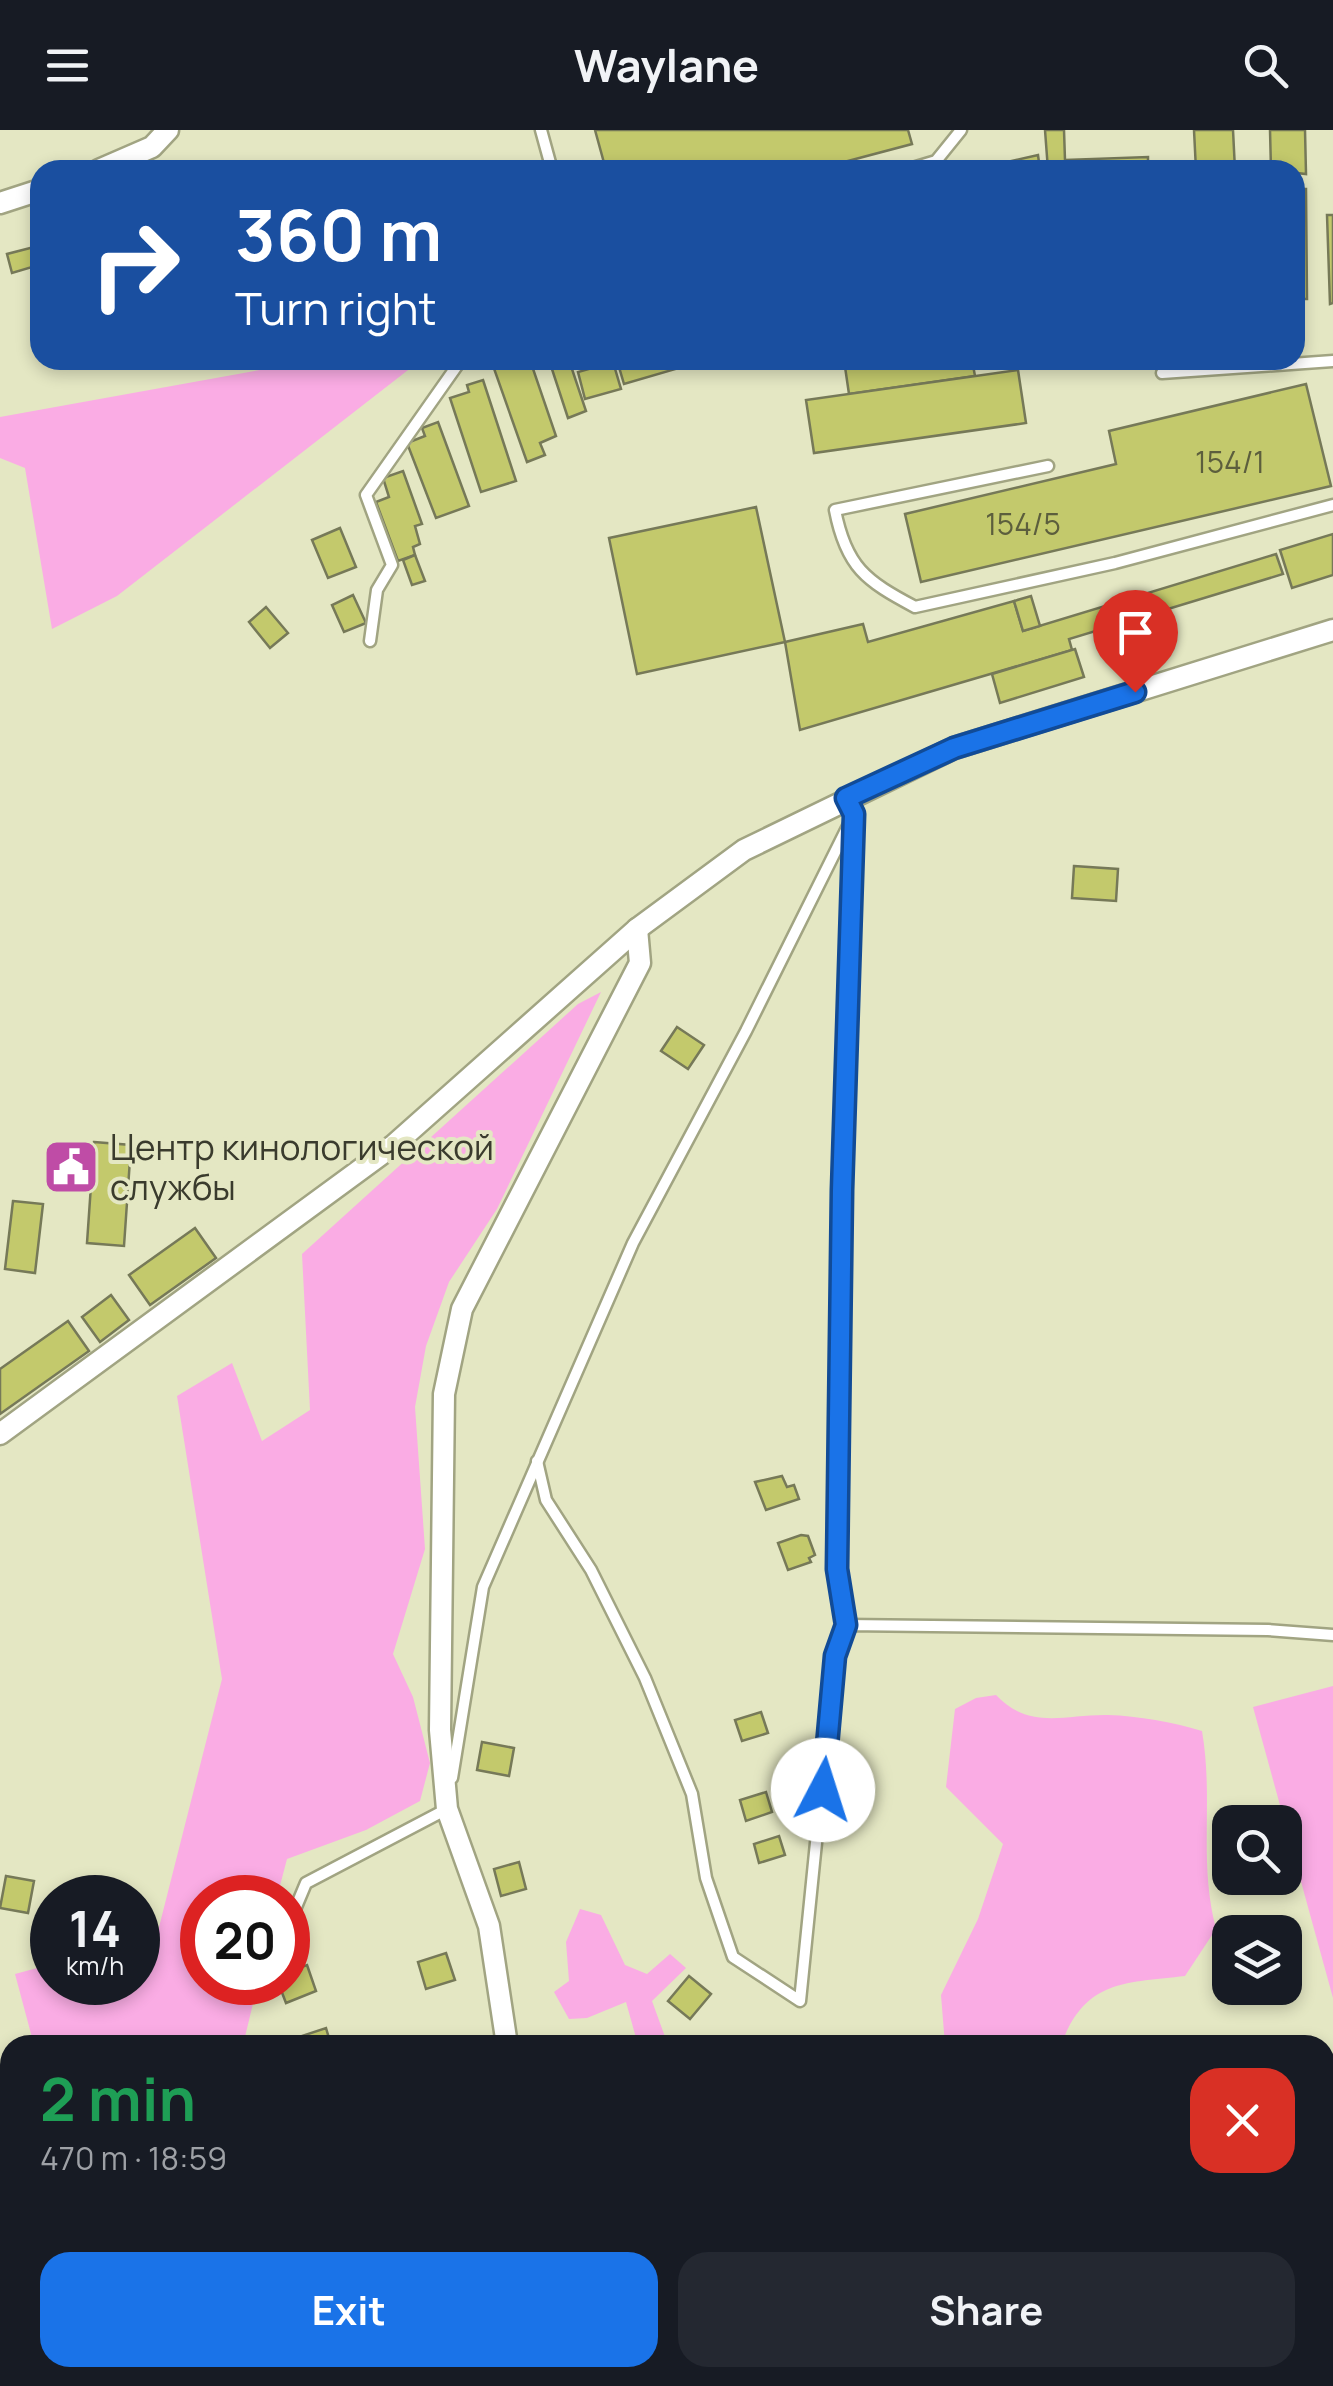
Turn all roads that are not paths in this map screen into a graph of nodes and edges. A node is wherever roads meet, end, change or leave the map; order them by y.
1 (168, 130) edge
2 (541, 130) edge
3 (961, 130) edge
4 (122, 160) edge
5 (549, 160) edge
6 (937, 160) edge
7 (30, 194) edge
8 (0, 204) edge
9 (1333, 362) edge
10 (1305, 364) edge
11 (454, 370) edge
12 (1196, 370) edge
13 (1162, 372) dead end
14 (1048, 466) dead end
15 (1333, 505) edge
16 (1333, 630) edge
17 (370, 641) dead end
18 (850, 806) junction
19 (637, 928) junction
20 (0, 1434) edge
21 (536, 1461) junction
22 (846, 1625) junction
23 (1333, 1636) edge
24 (448, 1808) junction
25 (310, 1881) edge
26 (506, 2035) edge

1 - 4 street
2 - 5 lane
3 - 6 lane
7 - 8 street
9 - 10 lane
11 - 17 lane
12 - 13 lane
14 - 15 lane
16 - 18 street
18 - 19 street
18 - 21 lane
18 - 22 lane
19 - 20 street
19 - 24 street
21 - 22 lane
21 - 24 lane
22 - 23 lane
24 - 25 lane
24 - 26 street

